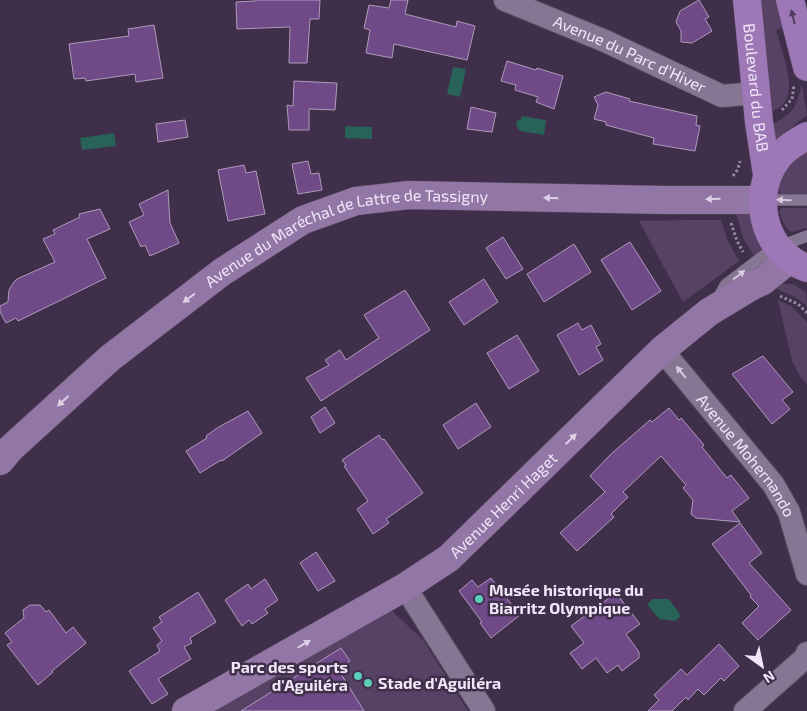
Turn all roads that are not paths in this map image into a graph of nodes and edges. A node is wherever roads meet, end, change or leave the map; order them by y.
1 (505, 0) edge
2 (747, 0) edge
3 (790, 0) edge
4 (807, 67) edge
5 (756, 93) junction
6 (807, 136) edge
7 (765, 187) junction
8 (807, 200) edge
9 (807, 236) edge
10 (797, 262) edge
11 (662, 350) junction
12 (0, 461) edge
13 (807, 574) edge
14 (405, 587) junction
15 (807, 653) edge
16 (186, 711) edge
17 (484, 711) edge
18 (745, 711) edge

1 - 5 street, Avenue du Parc d'Hiver
2 - 5 main road, Boulevard du BAB
4 -> 3 main road
5 - 7 main road, Boulevard du BAB
6 - 7 main road
8 -> 7 lane
7 - 10 main road, Boulevard du BAB
7 -> 12 main road, Avenue du Maréchal de Lattre de Tassigny
9 - 10 lane
11 -> 10 main road, Avenue Henri Haget
13 -> 11 street, Avenue Mohernando
14 -> 11 main road, Avenue Henri Haget
16 -> 14 main road, Avenue Henri Haget
14 - 17 street
15 - 18 street

